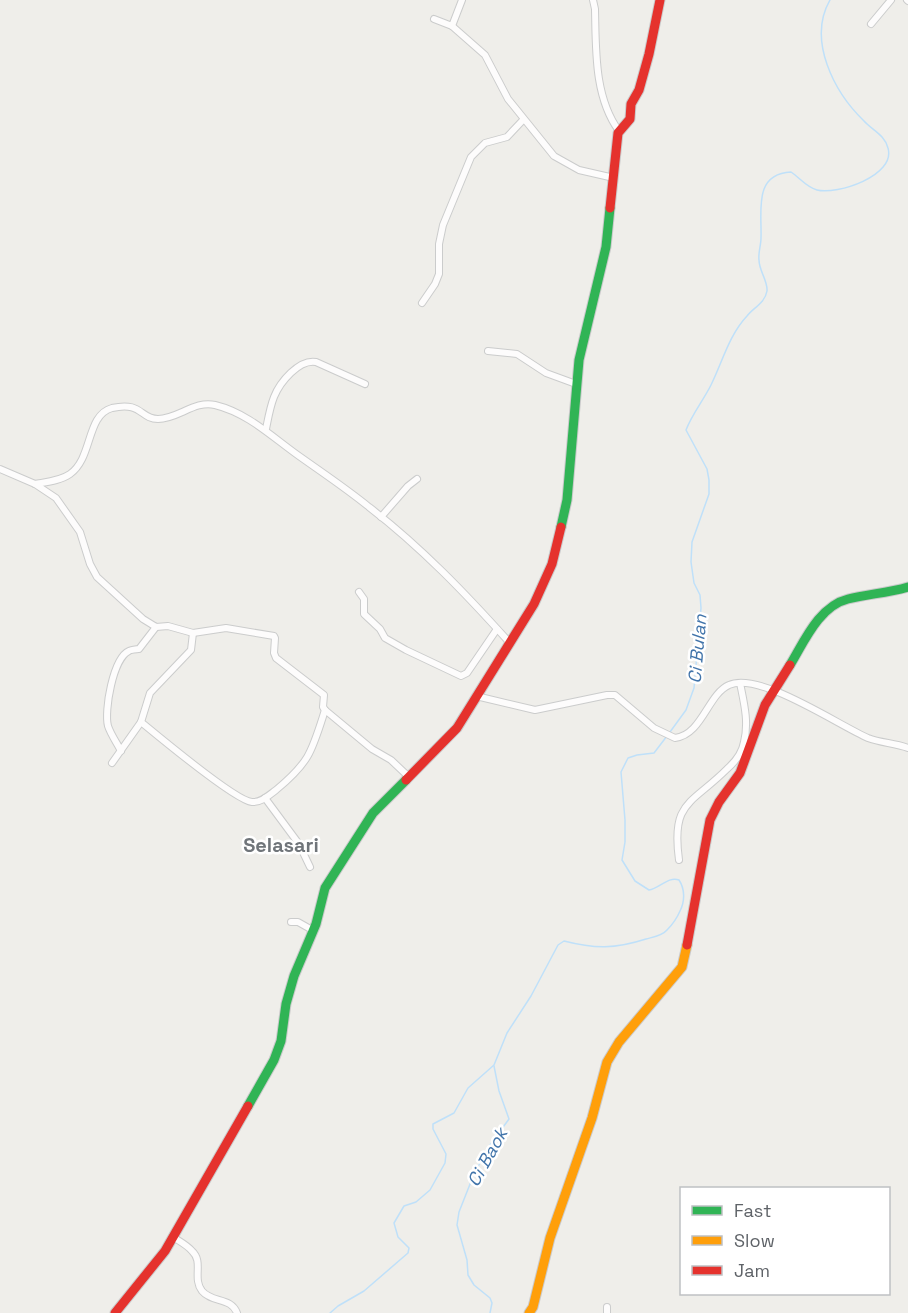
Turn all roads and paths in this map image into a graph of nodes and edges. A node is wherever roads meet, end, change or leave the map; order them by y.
1 (462, 0) edge
2 (593, 0) edge
3 (660, 0) edge
4 (891, 0) edge
5 (434, 19) dead end
6 (871, 24) dead end
7 (452, 26) junction
8 (523, 120) junction
9 (619, 131) junction
10 (614, 178) junction
11 (422, 303) dead end
12 (488, 351) dead end
13 (365, 384) dead end
14 (576, 384) junction
15 (266, 429) junction
16 (0, 469) edge
17 (417, 479) dead end
18 (35, 484) junction
19 (381, 516) junction
20 (908, 587) edge
21 (359, 592) dead end
22 (156, 627) junction
23 (497, 628) junction
24 (193, 633) junction
25 (509, 642) junction
26 (740, 683) junction
27 (774, 690) junction
28 (476, 696) junction
29 (325, 710) junction
30 (141, 722) junction
31 (908, 748) edge
32 (121, 752) junction
33 (112, 763) dead end
34 (409, 777) junction
35 (265, 798) junction
36 (679, 860) dead end
37 (310, 867) dead end
38 (291, 922) dead end
39 (314, 931) junction
40 (173, 1237) junction
41 (531, 1312) edge
42 (115, 1313) edge
43 (237, 1313) edge

1 - 7 street
2 - 9 street
3 - 9 street
4 - 6 street
5 - 7 street
7 - 8 street
8 - 10 street
8 - 11 street
9 - 10 street
10 - 14 street
12 - 14 street
13 - 15 street
14 - 25 street
15 - 18 street
15 - 19 street
16 - 18 street
17 - 19 street
18 - 22 street
19 - 23 street
20 - 27 street
21 - 23 street
22 - 24 street
22 - 32 street
23 - 25 street
24 - 29 street
24 - 30 street
25 - 28 street
26 - 27 street
26 - 28 street
26 - 36 street
27 - 31 street
27 - 41 street
28 - 34 street
29 - 34 street
29 - 35 street
30 - 32 street
30 - 35 street
32 - 33 street
34 - 39 street
35 - 37 street
38 - 39 street
39 - 40 street
40 - 42 street
40 - 43 street

